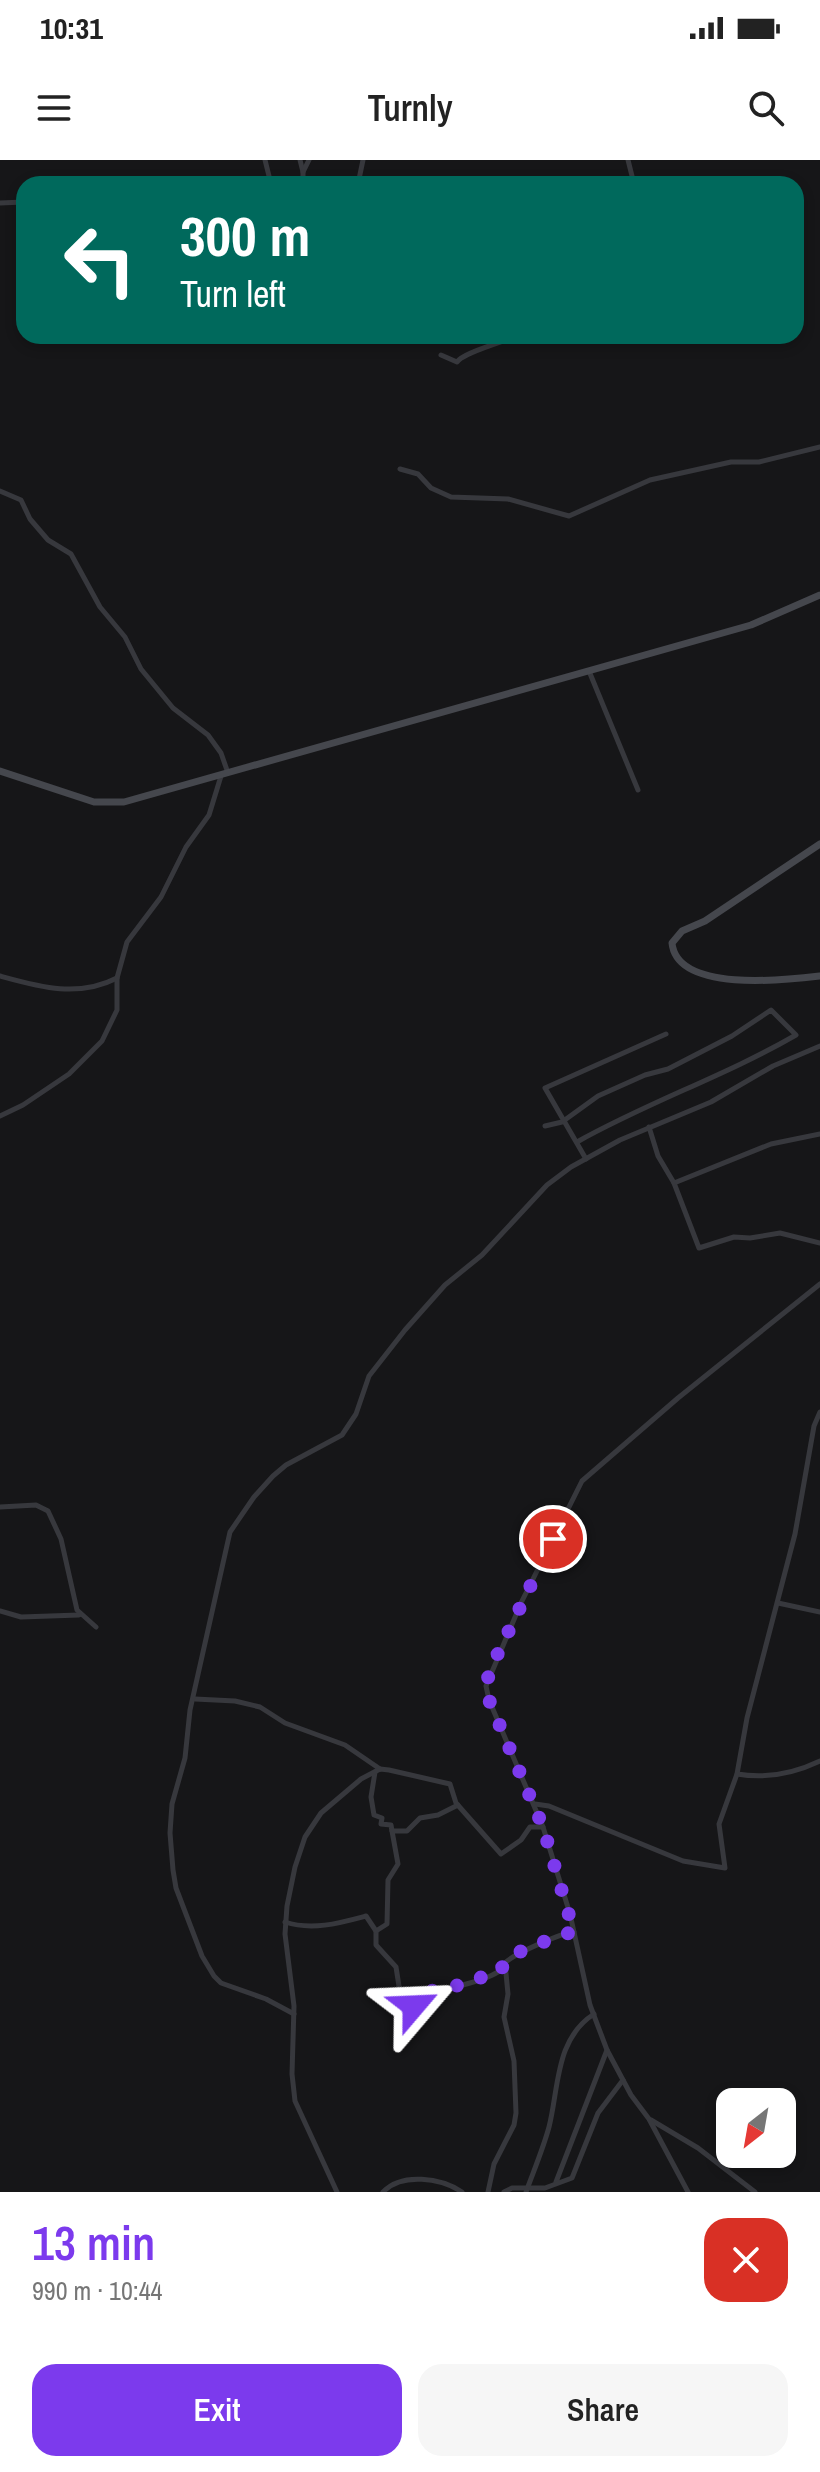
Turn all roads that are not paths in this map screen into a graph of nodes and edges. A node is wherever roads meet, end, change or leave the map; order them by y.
1 (300, 160) edge
2 (309, 160) edge
3 (303, 172) junction
4 (303, 176) edge
5 (496, 344) edge
6 (441, 355) dead end
7 (820, 447) edge
8 (400, 469) dead end
9 (0, 491) edge
10 (820, 595) edge
11 (589, 670) junction
12 (0, 771) edge
13 (224, 775) junction
14 (638, 790) dead end
15 (820, 844) edge
16 (0, 976) edge
17 (820, 976) edge
18 (117, 978) junction
19 (666, 1034) dead end
20 (820, 1046) edge
21 (0, 1116) edge
22 (562, 1122) junction
23 (545, 1126) dead end
24 (649, 1127) junction
25 (820, 1134) edge
26 (577, 1142) junction
27 (586, 1159) junction
28 (674, 1183) junction
29 (820, 1243) edge
30 (820, 1284) edge
31 (820, 1412) edge
32 (0, 1507) edge
33 (778, 1603) junction
34 (0, 1611) edge
35 (820, 1612) edge
36 (79, 1615) junction
37 (96, 1627) dead end
38 (195, 1699) junction
39 (820, 1761) edge
40 (378, 1771) junction
41 (737, 1774) junction
42 (535, 1804) junction
43 (458, 1805) junction
44 (543, 1827) junction
45 (392, 1831) junction
46 (285, 1922) junction
47 (376, 1931) junction
48 (574, 1932) junction
49 (503, 1968) junction
50 (294, 2014) junction
51 (594, 2014) junction
52 (607, 2050) junction
53 (623, 2080) junction
54 (649, 2119) junction
55 (556, 2183) junction
56 (527, 2190) edge
57 (337, 2192) edge
58 (383, 2192) edge
59 (462, 2192) edge
60 (488, 2192) edge
61 (504, 2192) edge
62 (688, 2192) edge
63 (755, 2192) edge

1 - 3 street
2 - 3 street
3 - 4 street
5 - 6 street
7 - 8 street
9 - 13 street
10 - 11 main road
11 - 13 main road
11 - 14 street
12 - 13 main road
13 - 18 street
15 - 17 main road
16 - 18 street
18 - 21 street
19 - 22 street
20 - 24 street
22 - 23 street
22 - 26 street
22 - 26 street
24 - 27 street
24 - 28 street
25 - 28 street
26 - 27 street
27 - 38 street
28 - 29 street
30 - 42 street
31 - 33 street
32 - 36 street
33 - 35 street
33 - 41 street
34 - 36 street
36 - 37 street
38 - 40 street
38 - 50 street
39 - 41 street
40 - 43 street
40 - 45 street
40 - 46 street
41 - 42 street
42 - 44 street
43 - 44 street
43 - 45 street
44 - 48 street
45 - 47 street
46 - 47 street
46 - 50 street
47 - 49 street
48 - 49 street
48 - 51 street
49 - 60 street
50 - 57 street
51 - 52 street
51 - 56 street
52 - 53 street
52 - 55 street
53 - 54 street
53 - 55 street
54 - 62 street
54 - 63 street
55 - 56 street
56 - 61 street
58 - 59 street

